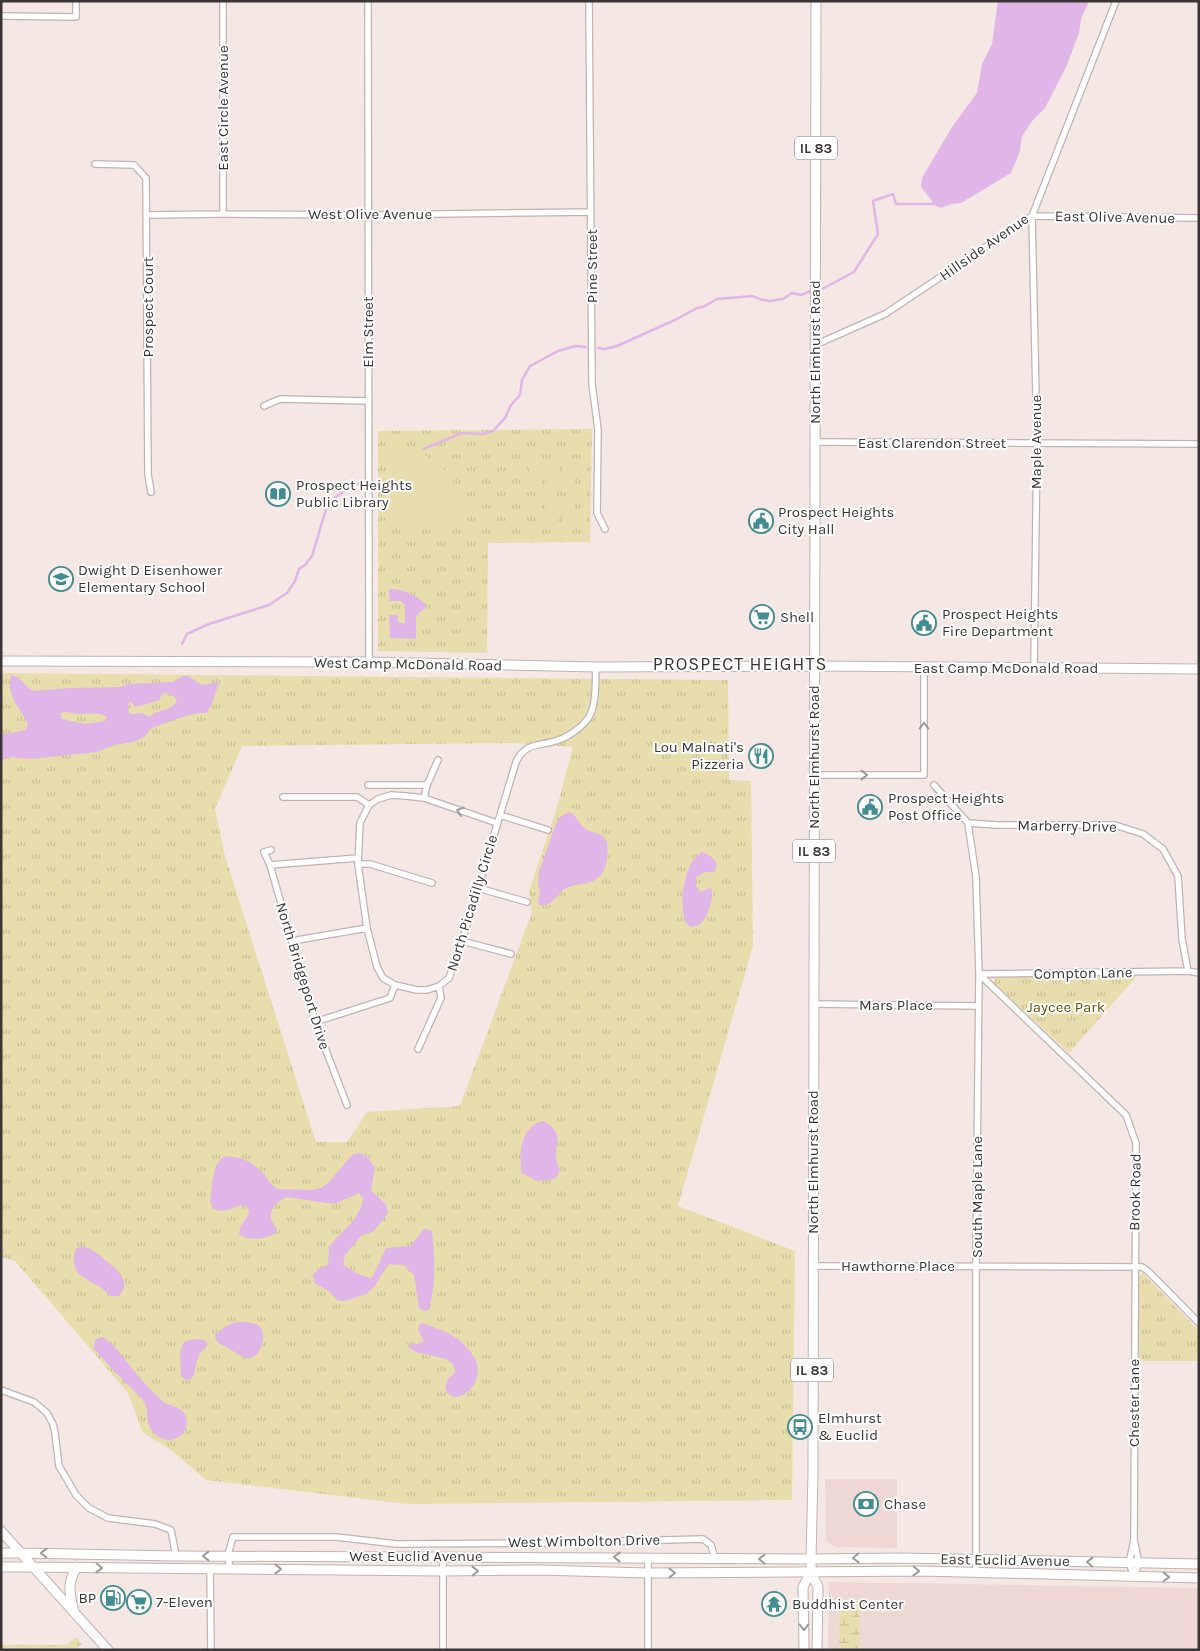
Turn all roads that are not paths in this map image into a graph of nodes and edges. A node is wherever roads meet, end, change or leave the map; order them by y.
1 (76, 1) edge
2 (223, 1) edge
3 (368, 1) edge
4 (589, 1) edge
5 (816, 1) edge
6 (1116, 1) edge
7 (1, 16) edge
8 (95, 164) dead end
9 (592, 212) junction
10 (223, 214) junction
11 (148, 215) junction
12 (368, 215) junction
13 (1032, 216) junction
14 (1199, 218) edge
15 (815, 345) junction
16 (368, 401) junction
17 (264, 406) dead end
18 (816, 442) junction
19 (1037, 443) junction
20 (1199, 444) edge
21 (151, 492) dead end
22 (605, 529) dead end
23 (1, 661) edge
24 (368, 662) junction
25 (814, 666) junction
26 (596, 667) junction
27 (924, 668) junction
28 (1034, 668) junction
29 (1199, 669) edge
30 (438, 760) dead end
31 (815, 775) junction
32 (368, 785) dead end
33 (427, 785) junction
34 (934, 785) dead end
35 (283, 797) dead end
36 (424, 798) junction
37 (370, 805) junction
38 (500, 815) junction
39 (496, 823) junction
40 (968, 823) junction
41 (548, 830) dead end
42 (271, 850) dead end
43 (358, 861) junction
44 (270, 865) junction
45 (432, 883) dead end
46 (478, 888) junction
47 (526, 902) dead end
48 (367, 928) junction
49 (462, 941) junction
50 (292, 942) junction
51 (511, 954) dead end
52 (1188, 971) junction
53 (1199, 973) edge
54 (979, 974) junction
55 (395, 986) junction
56 (439, 986) junction
57 (813, 1004) junction
58 (978, 1006) junction
59 (315, 1022) junction
60 (418, 1049) dead end
61 (347, 1105) dead end
62 (812, 1266) junction
63 (976, 1266) junction
64 (1135, 1266) junction
65 (1199, 1323) edge
66 (1, 1390) edge
67 (1, 1531) edge
68 (1134, 1540) junction
69 (1, 1553) edge
70 (21, 1553) junction
71 (176, 1556) junction
72 (229, 1556) junction
73 (443, 1556) junction
74 (648, 1558) junction
75 (716, 1559) junction
76 (811, 1559) junction
77 (976, 1559) junction
78 (1128, 1563) junction
79 (1139, 1563) junction
80 (1199, 1564) edge
81 (1, 1567) edge
82 (33, 1567) junction
83 (77, 1568) junction
84 (210, 1569) junction
85 (229, 1569) junction
86 (443, 1572) junction
87 (811, 1572) junction
88 (976, 1572) junction
89 (648, 1573) junction
90 (1134, 1576) junction
91 (1199, 1578) edge
92 (74, 1612) junction
93 (108, 1650) edge
94 (211, 1650) edge
95 (443, 1650) edge
96 (648, 1650) edge
97 (804, 1650) edge
98 (817, 1650) edge

1 - 7 street
2 - 10 street, East Circle Avenue
3 - 12 street, Elm Street
4 - 9 street, Pine Street
5 - 15 main road, North Elmhurst Road / IL 83
6 - 13 street, Hillside Avenue
8 - 11 street, Prospect Court
9 - 12 street, West Olive Avenue
9 - 22 street, Pine Street
10 - 11 street, West Olive Avenue
10 - 12 street, West Olive Avenue
11 - 21 street, Prospect Court
12 - 16 street, Elm Street
13 - 14 street, East Olive Avenue
13 - 15 street, Hillside Avenue
13 - 19 street, Maple Avenue
15 - 18 main road, North Elmhurst Road / IL 83
16 - 17 street
16 - 24 street, Elm Street
18 - 19 street, East Clarendon Street
18 - 25 main road, North Elmhurst Road / IL 83
19 - 20 street, East Clarendon Street
19 - 28 street, Maple Avenue
23 - 24 main road, West Camp McDonald Road
24 - 26 main road, West Camp McDonald Road
25 - 26 main road, West Camp McDonald Road
25 - 27 main road, East Camp McDonald Road
25 - 31 main road, North Elmhurst Road / IL 83
26 - 38 street
27 - 28 main road, East Camp McDonald Road
31 -> 27 street
28 - 29 main road, East Camp McDonald Road
30 - 33 street
31 - 57 main road, North Elmhurst Road / IL 83
32 - 33 street
33 - 36 street
34 - 40 street
35 - 37 street
36 - 37 street, North Picadilly Circle
39 -> 36 street, North Picadilly Circle
37 - 43 street
38 - 39 street
38 - 41 street
39 - 46 street, North Picadilly Circle
40 - 52 street, Marberry Drive
40 - 54 street, South Maple Lane
42 - 44 street, North Bridgeport Drive
43 - 44 street
43 - 45 street
43 - 48 street
44 - 50 street, North Bridgeport Drive
46 - 47 street
46 - 49 street, North Picadilly Circle
48 - 50 street
48 - 55 street
49 - 51 street
49 - 56 street, North Picadilly Circle
50 - 59 street, North Bridgeport Drive
52 - 53 street
52 - 54 street, Compton Lane
54 - 58 street, South Maple Lane
54 - 64 street, Brook Road
55 - 56 street, North Picadilly Circle
55 - 59 street
56 - 60 street
57 - 58 street, Mars Place
57 - 62 main road, North Elmhurst Road / IL 83
58 - 63 street, South Maple Lane
59 - 61 street, North Bridgeport Drive
62 - 63 street, Hawthorne Place
62 - 76 main road, North Elmhurst Road / IL 83
63 - 64 street, Hawthorne Place
63 - 77 street, South Maple Lane
64 - 65 street
64 - 68 street, Chester Lane
66 - 71 street
67 - 70 main road
68 - 78 street, Chester Lane
68 - 79 street, Chester Lane
69 - 70 main road
71 -> 70 main road, West Euclid Avenue
70 - 82 main road
72 -> 71 main road, West Euclid Avenue
72 - 73 main road, West Euclid Avenue
72 - 75 street, West Wimbolton Drive
72 - 85 street, West Wimbolton Drive
74 -> 73 main road, West Euclid Avenue
73 - 86 street
74 - 75 main road, West Euclid Avenue
74 - 89 street
76 -> 75 main road, West Euclid Avenue
77 -> 76 main road, East Euclid Avenue
76 - 87 main road, North Elmhurst Road / IL 83
78 -> 77 main road, East Euclid Avenue
77 - 88 street, South Maple Lane
78 - 79 main road, East Euclid Avenue
78 - 90 street
79 - 80 main road, East Euclid Avenue
79 - 90 street
81 - 82 main road
82 - 83 main road, West Euclid Avenue
82 - 92 main road
83 -> 84 main road, West Euclid Avenue
83 - 92 main road
84 - 85 main road, West Euclid Avenue
84 - 94 street
85 -> 86 main road, West Euclid Avenue
86 -> 89 main road, West Euclid Avenue
86 - 95 street
87 -> 88 main road, East Euclid Avenue
89 -> 87 main road, West Euclid Avenue
87 -> 97 main road, North Elmhurst Road / IL 83
87 - 98 main road, North Elmhurst Road / IL 83
88 - 90 main road, East Euclid Avenue
89 - 96 street
90 -> 91 main road, East Euclid Avenue
92 - 93 main road

